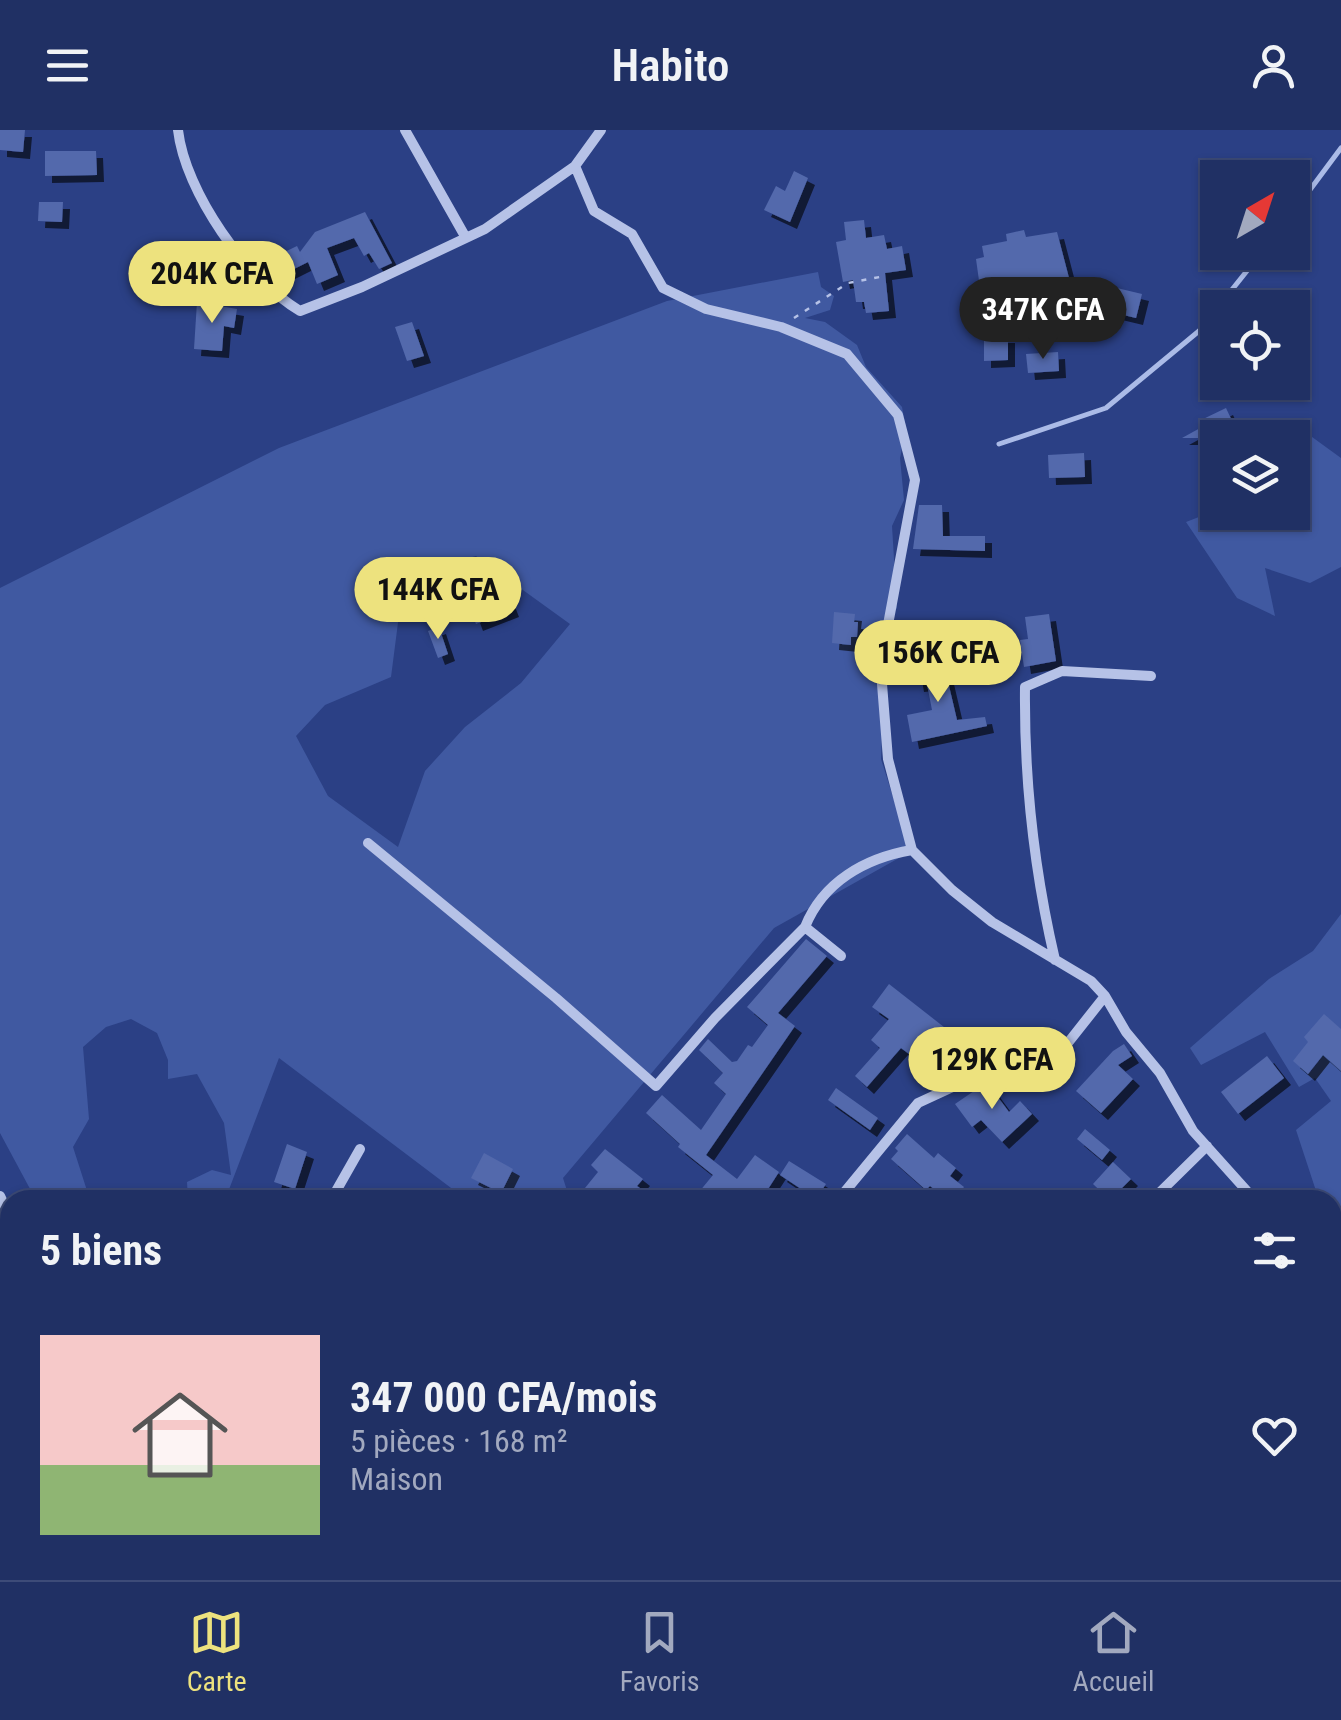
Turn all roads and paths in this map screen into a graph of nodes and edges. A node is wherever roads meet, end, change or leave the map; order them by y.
1 (178, 130) edge
2 (405, 130) edge
3 (601, 130) edge
4 (575, 166) junction
5 (466, 238) junction
6 (885, 276) dead end
7 (780, 327) junction
8 (1151, 676) dead end
9 (368, 843) dead end
10 (912, 850) junction
11 (806, 927) junction
12 (841, 956) dead end
13 (1055, 960) junction
14 (1105, 996) junction
15 (1207, 1146) junction
16 (360, 1149) dead end
17 (336, 1190) edge
18 (846, 1190) edge
19 (1162, 1190) edge
20 (1246, 1190) edge

1 - 5 street
2 - 5 street
3 - 4 street
4 - 5 street
4 - 7 street
6 - 7 path
7 - 10 street
8 - 13 street
9 - 11 street
10 - 11 street
10 - 13 street
11 - 12 street
13 - 14 street
14 - 15 street
14 - 18 street
15 - 19 street
15 - 20 street
16 - 17 street

